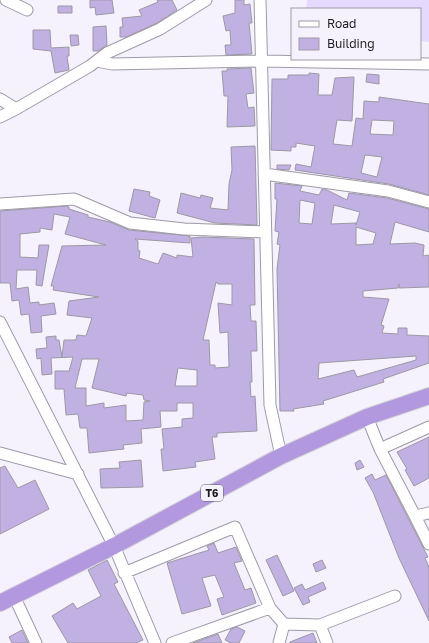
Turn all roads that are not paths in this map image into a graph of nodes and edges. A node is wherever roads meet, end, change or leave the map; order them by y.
1 (6, 0) edge
2 (206, 0) edge
3 (260, 0) edge
4 (28, 10) dead end
5 (97, 61) junction
6 (262, 61) junction
7 (429, 64) edge
8 (0, 99) edge
9 (16, 109) junction
10 (0, 117) edge
11 (264, 174) junction
12 (429, 202) edge
13 (0, 204) edge
14 (265, 232) junction
15 (0, 322) edge
16 (429, 396) edge
17 (367, 417) junction
18 (429, 427) edge
19 (380, 449) junction
20 (0, 453) edge
21 (281, 456) junction
22 (78, 474) junction
23 (429, 513) edge
24 (415, 516) junction
25 (429, 544) edge
26 (114, 546) junction
27 (124, 573) junction
28 (395, 596) dead end
29 (7, 599) edge
30 (270, 608) junction
31 (284, 624) junction
32 (320, 624) junction
33 (36, 643) edge
34 (155, 643) edge
35 (172, 643) edge
36 (279, 643) edge
37 (327, 643) edge

1 - 4 street
2 - 5 street
3 - 6 street
5 - 6 street
5 - 9 street
6 - 7 street
6 - 11 street
8 - 9 street
9 - 10 street
11 - 12 street
11 - 14 street
13 - 14 street
14 - 21 street
15 - 22 street
16 - 17 highway, T6
17 - 19 street
17 - 21 highway, T6
18 - 19 street
19 - 24 street
20 - 22 street
21 - 26 highway, T6
22 - 26 street
23 - 24 street
24 - 25 street
26 - 27 street
26 - 29 highway, T6
27 - 30 street
27 - 34 street
28 - 32 street
29 - 33 street
30 - 31 street
30 - 35 street
31 - 32 street
31 - 36 street
32 - 37 street

